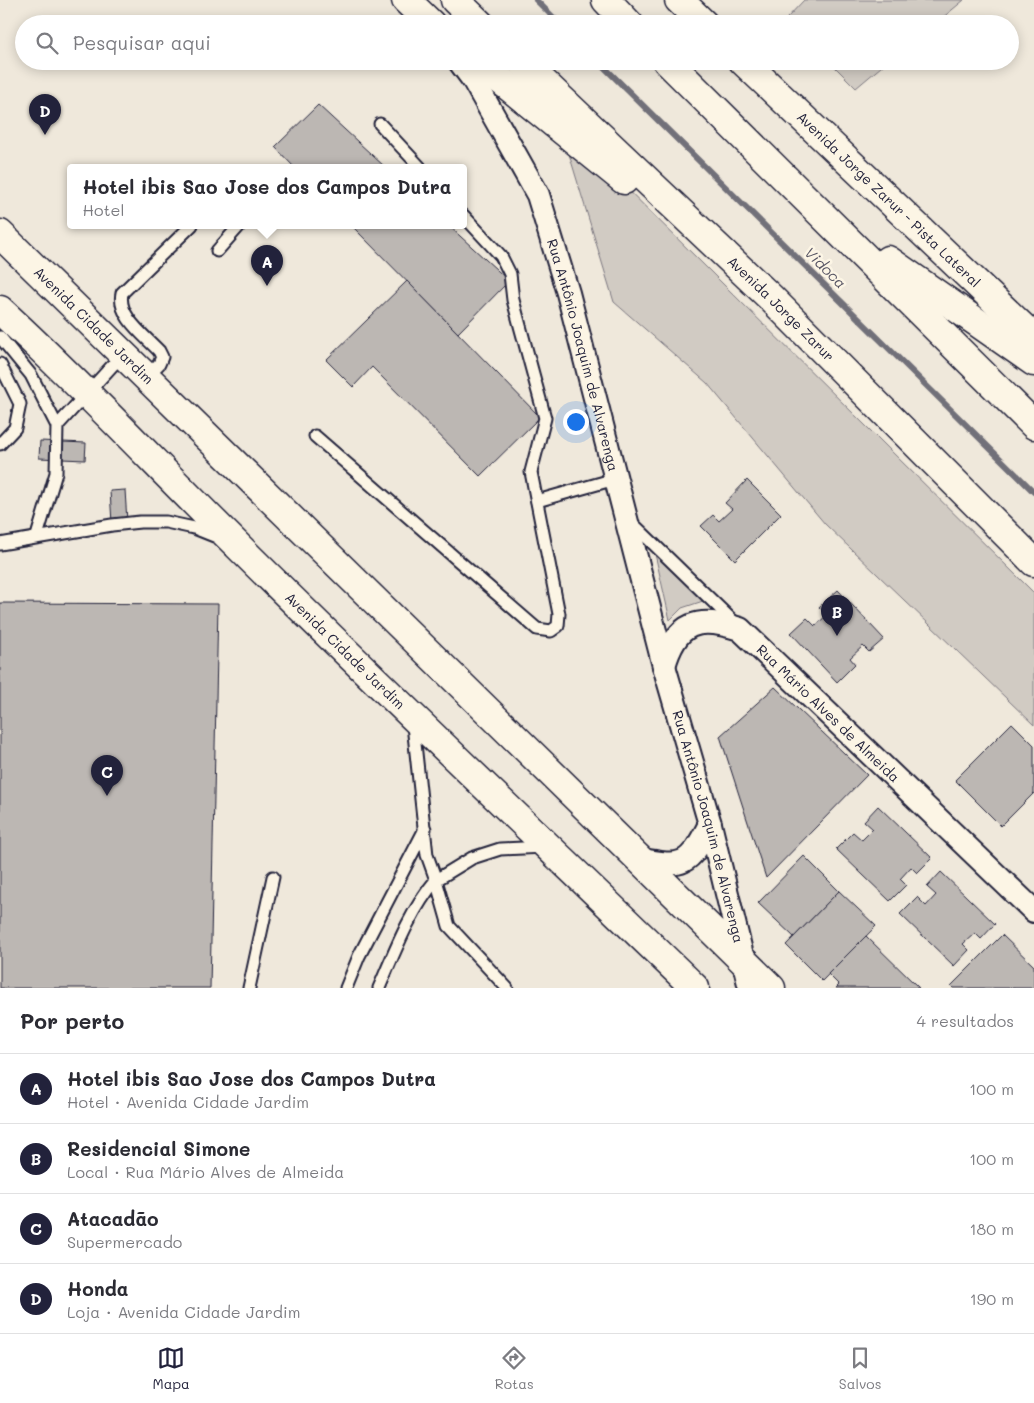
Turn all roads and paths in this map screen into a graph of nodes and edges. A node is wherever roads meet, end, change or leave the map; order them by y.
1 (406, 0) edge
2 (455, 0) edge
3 (606, 0) edge
4 (679, 0) edge
5 (422, 15) edge
6 (471, 15) edge
7 (620, 15) edge
8 (695, 15) edge
9 (465, 70) edge
10 (488, 70) edge
11 (530, 70) edge
12 (676, 70) edge
13 (753, 70) edge
14 (380, 124) dead end
15 (417, 164) edge
16 (799, 192) junction
17 (467, 219) edge
18 (188, 229) edge
19 (236, 229) edge
20 (0, 234) edge
21 (217, 251) dead end
22 (770, 298) junction
23 (0, 310) edge
24 (0, 337) edge
25 (1034, 338) edge
26 (123, 354) junction
27 (1034, 362) edge
28 (0, 364) edge
29 (146, 377) junction
30 (88, 392) junction
31 (1034, 425) edge
32 (57, 426) junction
33 (315, 436) dead end
34 (0, 444) edge
35 (615, 478) junction
36 (537, 501) junction
37 (624, 516) junction
38 (38, 536) junction
39 (0, 544) edge
40 (237, 545) junction
41 (1034, 562) edge
42 (740, 629) junction
43 (664, 666) junction
44 (412, 717) junction
45 (710, 824) junction
46 (425, 827) junction
47 (549, 847) junction
48 (638, 859) junction
49 (273, 877) dead end
50 (436, 880) junction
51 (1034, 911) edge
52 (743, 960) junction
53 (249, 988) edge
54 (346, 988) edge
55 (379, 988) edge
56 (507, 988) edge
57 (695, 988) edge
58 (750, 988) edge
59 (771, 988) edge

1 - 5 main road
2 - 6 main road
3 - 7 main road
4 - 8 main road
9 - 35 street, Rua Antônio Joaquim de Alvarenga
10 - 22 main road
11 - 22 main road, Avenida Jorge Zarur
12 - 16 main road
13 - 25 main road, Avenida Jorge Zarur - Pista Lateral
14 - 15 lane
16 - 27 main road
16 - 31 main road
17 - 36 lane
18 - 29 lane
19 - 21 lane
20 - 26 main road, Avenida Cidade Jardim
22 - 41 main road, Avenida Jorge Zarur
23 - 30 main road, Avenida Cidade Jardim
24 - 32 lane
26 - 29 main road, Avenida Cidade Jardim
26 - 30 lane
28 - 34 lane
29 - 48 main road, Avenida Cidade Jardim
30 - 32 lane
30 - 40 main road, Avenida Cidade Jardim
32 - 38 lane
33 - 36 lane
35 - 36 lane
35 - 37 street, Rua Antônio Joaquim de Alvarenga
37 - 42 lane, Rua Mário Alves de Almeida
37 - 43 street, Rua Antônio Joaquim de Alvarenga
38 - 39 lane
38 - 40 lane
40 - 44 main road, Avenida Cidade Jardim
42 - 43 street
42 - 51 street, Rua Mário Alves de Almeida
43 - 45 street, Rua Antônio Joaquim de Alvarenga
44 - 46 lane
44 - 47 main road, Avenida Cidade Jardim
45 - 48 street
45 - 52 street, Rua Antônio Joaquim de Alvarenga
46 - 50 lane
46 - 54 lane
47 - 50 lane
47 - 57 main road, Avenida Cidade Jardim
48 - 52 main road, Avenida Cidade Jardim
49 - 53 lane
50 - 55 lane
50 - 56 lane
52 - 58 street, Rua Antônio Joaquim de Alvarenga
52 - 59 main road, Avenida Cidade Jardim

